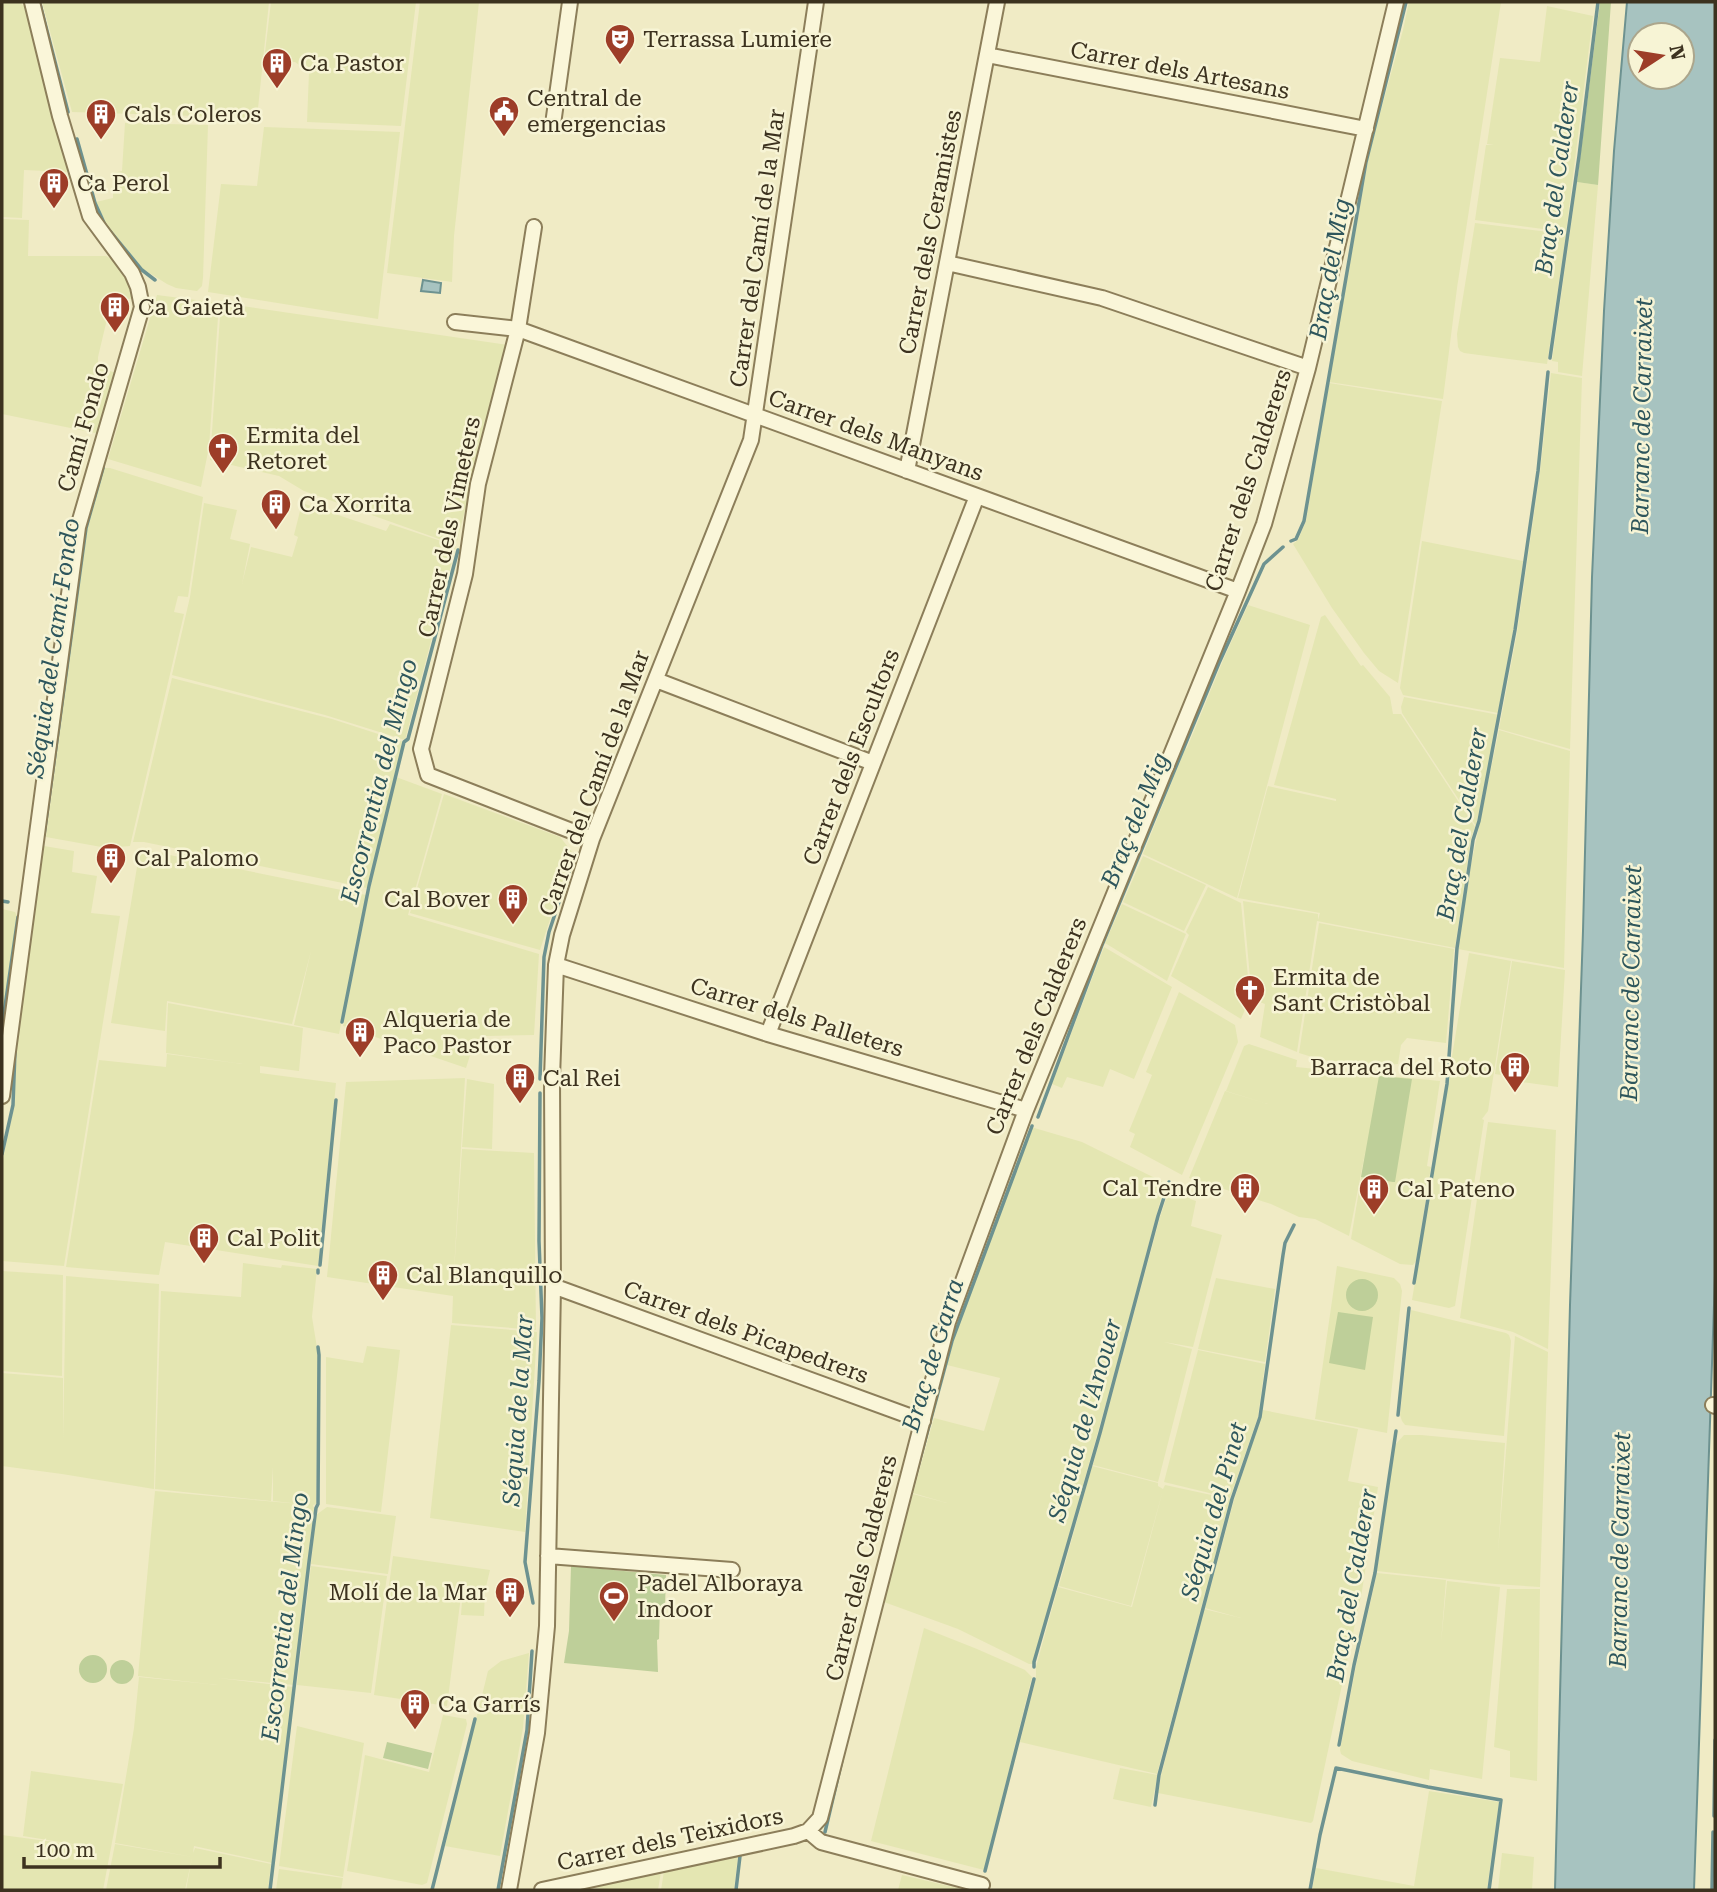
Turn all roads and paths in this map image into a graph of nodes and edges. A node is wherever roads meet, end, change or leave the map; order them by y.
1 (32, 2) edge
2 (570, 2) edge
3 (816, 2) edge
4 (997, 2) edge
5 (1396, 2) edge
6 (986, 55) junction
7 (553, 124) dead end
8 (1366, 129) junction
9 (534, 227) dead end
10 (947, 264) junction
11 (456, 322) dead end
12 (518, 329) junction
13 (1308, 368) junction
14 (756, 415) junction
15 (907, 471) junction
16 (977, 496) junction
17 (1238, 592) junction
18 (656, 680) junction
19 (873, 763) junction
20 (592, 839) junction
21 (556, 965) junction
22 (768, 1034) junction
23 (2, 1096) edge
24 (1026, 1110) junction
25 (553, 1286) junction
26 (923, 1421) junction
27 (548, 1556) junction
28 (732, 1570) dead end
29 (808, 1830) junction
30 (982, 1885) dead end
31 (509, 1890) edge
32 (542, 1890) edge

1 - 23 street, Camí Fondo
2 - 7 street
3 - 14 street, Carrer del Camí de la Mar
4 - 6 street, Carrer dels Ceramistes
5 - 8 street, Carrer dels Calderers
6 - 8 street, Carrer dels Artesans
6 - 10 street, Carrer dels Ceramistes
8 - 13 street, Carrer dels Calderers
9 - 12 street, Carrer dels Vimeters
10 - 13 street
10 - 15 street, Carrer dels Ceramistes
11 - 12 street, Carrer dels Manyans
12 - 14 street, Carrer dels Manyans
12 - 20 street, Carrer dels Vimeters
13 - 17 street, Carrer dels Calderers
14 - 15 street, Carrer dels Manyans
14 - 18 street, Carrer del Camí de la Mar
15 - 16 street, Carrer dels Manyans
16 - 17 street, Carrer dels Manyans
16 - 19 street, Carrer dels Escultors
17 - 24 street, Carrer dels Calderers
18 - 19 street
18 - 20 street, Carrer del Camí de la Mar
19 - 22 street, Carrer dels Escultors
20 - 21 street, Carrer del Camí de la Mar
21 - 22 street, Carrer dels Palleters
21 - 25 street, Carrer del Camí de la Mar
22 - 24 street, Carrer dels Palleters
24 - 26 street, Carrer dels Calderers
25 - 26 street, Carrer dels Picapedrers
25 - 27 street, Carrer del Camí de la Mar
26 - 29 street, Carrer dels Calderers
27 - 28 street
27 - 31 street, Carrer del Camí de la Mar
29 - 30 street
29 - 32 street, Carrer dels Teixidors

